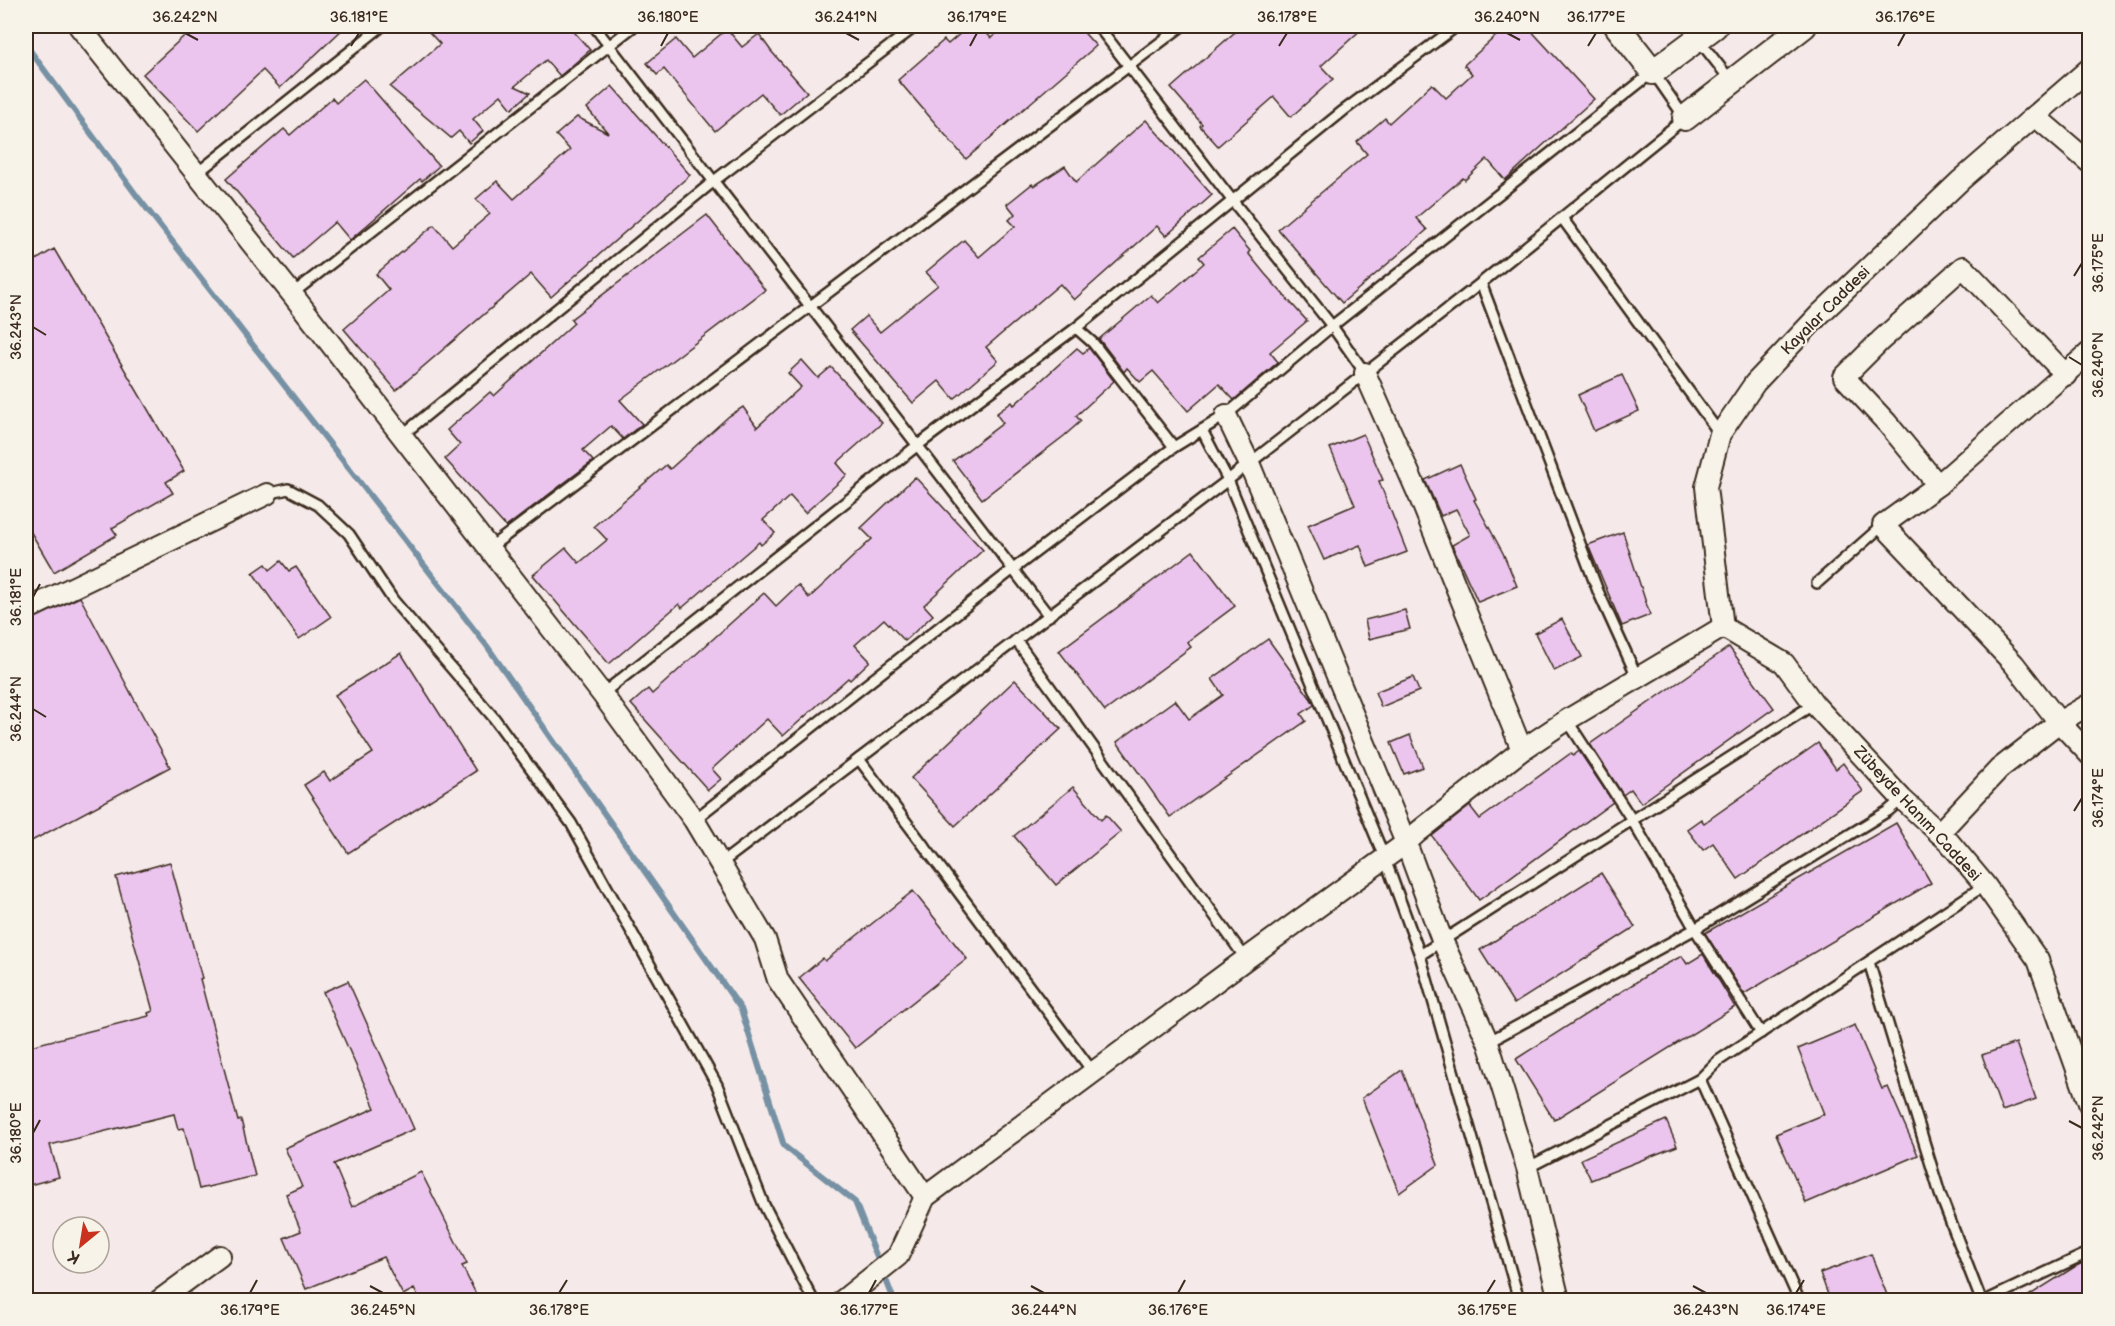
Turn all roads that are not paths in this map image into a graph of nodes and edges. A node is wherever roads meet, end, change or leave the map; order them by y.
1 (382, 26) edge
2 (594, 26) edge
3 (634, 26) edge
4 (916, 26) edge
5 (1098, 26) edge
6 (1182, 26) edge
7 (1457, 26) edge
8 (1617, 26) edge
9 (1804, 26) edge
10 (89, 29) edge
11 (1700, 30) edge
12 (609, 45) junction
13 (1128, 66) junction
14 (2090, 68) edge
15 (1653, 72) junction
16 (1733, 83) junction
17 (2036, 116) junction
18 (1685, 118) junction
19 (2090, 163) edge
20 (196, 174) junction
21 (714, 181) junction
22 (1232, 200) junction
23 (1562, 218) junction
24 (1480, 283) junction
25 (292, 294) junction
26 (810, 306) junction
27 (1332, 326) junction
28 (1076, 328) junction
29 (2090, 352) edge
30 (1365, 373) junction
31 (2066, 375) junction
32 (1226, 416) junction
33 (1202, 430) junction
34 (1720, 434) junction
35 (401, 436) junction
36 (918, 445) junction
37 (1174, 447) junction
38 (1249, 463) junction
39 (1228, 480) junction
40 (1938, 485) junction
41 (267, 494) joint
42 (1883, 525) junction
43 (488, 549) junction
44 (1012, 570) junction
45 (1817, 584) dead end
46 (26, 610) edge
47 (1049, 616) junction
48 (1723, 627) junction
49 (1016, 639) junction
50 (1638, 679) junction
51 (602, 694) junction
52 (1814, 704) junction
53 (2090, 704) edge
54 (1567, 720) junction
55 (2059, 722) junction
56 (1522, 750) junction
57 (2090, 755) edge
58 (859, 759) junction
59 (1902, 799) junction
60 (694, 820) junction
61 (1632, 820) junction
62 (1939, 833) junction
63 (1406, 843) junction
64 (1385, 859) junction
65 (720, 864) junction
66 (1984, 885) junction
67 (1695, 929) junction
68 (1442, 940) junction
69 (1420, 955) junction
70 (1246, 959) junction
71 (1869, 962) junction
72 (1761, 1033) junction
73 (1488, 1042) junction
74 (1093, 1072) junction
75 (1700, 1079) junction
76 (2090, 1106) edge
77 (1527, 1168) junction
78 (925, 1197) junction
79 (2090, 1252) edge
80 (220, 1256) dead end
81 (845, 1299) edge
82 (160, 1300) edge
83 (813, 1300) edge
84 (1519, 1300) edge
85 (1559, 1300) edge
86 (1799, 1300) edge
87 (1981, 1300) edge
88 (1987, 1300) edge

1 - 20 lane
2 - 12 lane
3 - 12 lane
4 - 21 lane
5 - 13 lane
6 - 13 lane
7 - 22 lane
8 - 15 street
9 - 16 street
10 - 20 street
11 - 15 street
11 - 16 lane
12 - 21 lane
12 - 25 lane
13 - 22 lane
13 - 26 lane
14 - 17 street, Kayalar Caddesi
15 - 18 lane
15 - 27 lane
16 - 18 street
17 - 19 street
17 - 34 street, Kayalar Caddesi
18 - 23 lane
20 - 25 street
21 - 26 lane
21 - 35 lane
22 - 27 lane
22 - 28 lane
23 - 24 lane
23 - 34 lane
24 - 30 lane
24 - 50 lane
25 - 35 street
26 - 36 lane
26 - 43 lane
27 - 30 lane
27 - 32 lane
28 - 36 lane
28 - 37 lane
29 - 31 street
30 - 38 lane
30 - 56 street
31 - 40 street
31 - 40 street
32 - 33 lane
32 - 38 street
33 - 37 lane
33 - 39 lane
34 - 48 street, Kayalar Caddesi
35 - 43 street
36 - 44 lane
36 - 51 lane
37 - 44 lane
38 - 39 lane
38 - 63 street
39 - 47 lane
39 - 64 lane
40 - 42 street
41 - 46 street
41 - 83 lane
42 - 45 lane
42 - 55 street
43 - 51 street
44 - 47 lane
44 - 60 lane
47 - 49 lane
48 - 50 street
48 - 52 street, Zübeyde Hanım Caddesi
49 - 58 lane
49 - 70 lane
50 - 54 street
51 - 60 street
52 - 59 street, Zübeyde Hanım Caddesi
52 - 61 lane
53 - 55 street
54 - 56 street
54 - 61 lane
55 - 57 street
55 - 62 street
56 - 63 street
58 - 65 lane
58 - 74 lane
59 - 62 street, Zübeyde Hanım Caddesi
59 - 67 lane
60 - 65 street
61 - 67 lane
61 - 68 lane
62 - 66 street, Zübeyde Hanım Caddesi
63 - 64 street
63 - 68 street
64 - 69 lane
64 - 70 street
65 - 78 street
66 - 71 lane
66 - 76 street, Zübeyde Hanım Caddesi
67 - 72 lane
67 - 73 lane
68 - 69 lane
68 - 73 street
69 - 84 lane
70 - 74 street
71 - 72 lane
71 - 87 lane
72 - 75 lane
73 - 77 street
74 - 78 street
75 - 77 lane
75 - 86 lane
77 - 85 street
78 - 81 street
79 - 88 lane
80 - 82 street

